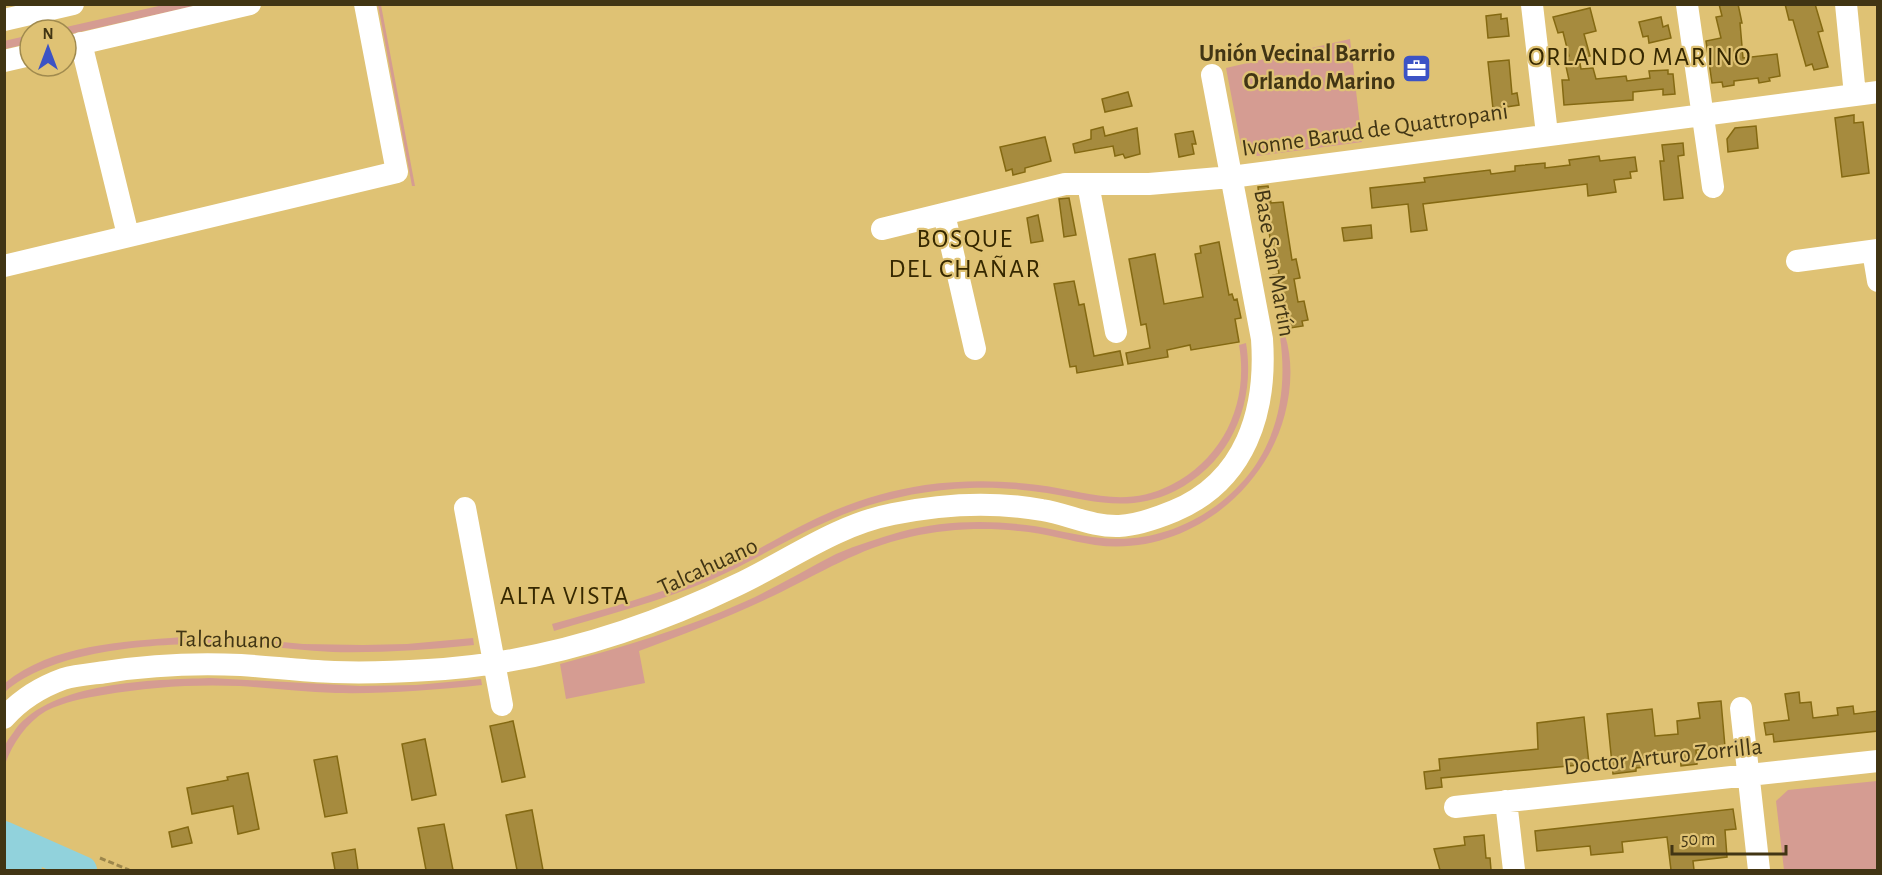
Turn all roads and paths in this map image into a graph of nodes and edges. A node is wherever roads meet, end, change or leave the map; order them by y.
1 (73, 4) edge
2 (250, 4) edge
3 (365, 4) edge
4 (1846, 4) edge
5 (1532, 5) edge
6 (1687, 5) edge
7 (4, 20) edge
8 (78, 44) edge
9 (78, 59) edge
10 (1212, 75) dead end
11 (1866, 93) edge
12 (1702, 115) junction
13 (1547, 134) junction
14 (1231, 177) junction
15 (1088, 183) junction
16 (1713, 187) dead end
17 (944, 214) junction
18 (882, 229) dead end
19 (129, 235) junction
20 (1875, 251) edge
21 (1797, 261) dead end
22 (4, 266) edge
23 (1878, 280) edge
24 (1116, 332) dead end
25 (975, 349) dead end
26 (1239, 457) joint
27 (465, 508) dead end
28 (494, 663) junction
29 (502, 705) dead end
30 (1741, 708) dead end
31 (4, 718) edge
32 (1878, 761) edge
33 (1749, 775) junction
34 (1506, 801) junction
35 (1455, 807) dead end
36 (4, 835) edge
37 (4, 860) edge
38 (28, 870) edge
39 (84, 870) edge
40 (1514, 870) edge
41 (1759, 870) edge

1 - 7 street
2 - 8 street
3 - 19 street
4 - 11 street
5 - 13 street
6 - 12 street
9 - 19 street
10 - 14 street, Base San Martín
11 - 12 street, Ivonne Barud de Quattropani
12 - 13 street, Ivonne Barud de Quattropani
12 - 16 street
13 - 14 street, Ivonne Barud de Quattropani
14 - 15 street, Ivonne Barud de Quattropani
14 - 26 street, Base San Martín
15 - 17 street, Ivonne Barud de Quattropani
15 - 24 street
17 - 18 street, Ivonne Barud de Quattropani
17 - 25 street
19 - 22 street
20 - 21 street
20 - 23 street
26 - 28 street, Talcahuano
27 - 28 street
28 - 29 street
28 - 31 street, Talcahuano
30 - 33 street
32 - 33 street, Doctor Arturo Zorrilla
33 - 34 street, Doctor Arturo Zorrilla
33 - 41 street
34 - 35 street, Doctor Arturo Zorrilla
34 - 40 street
36 - 39 main road
37 - 38 main road

